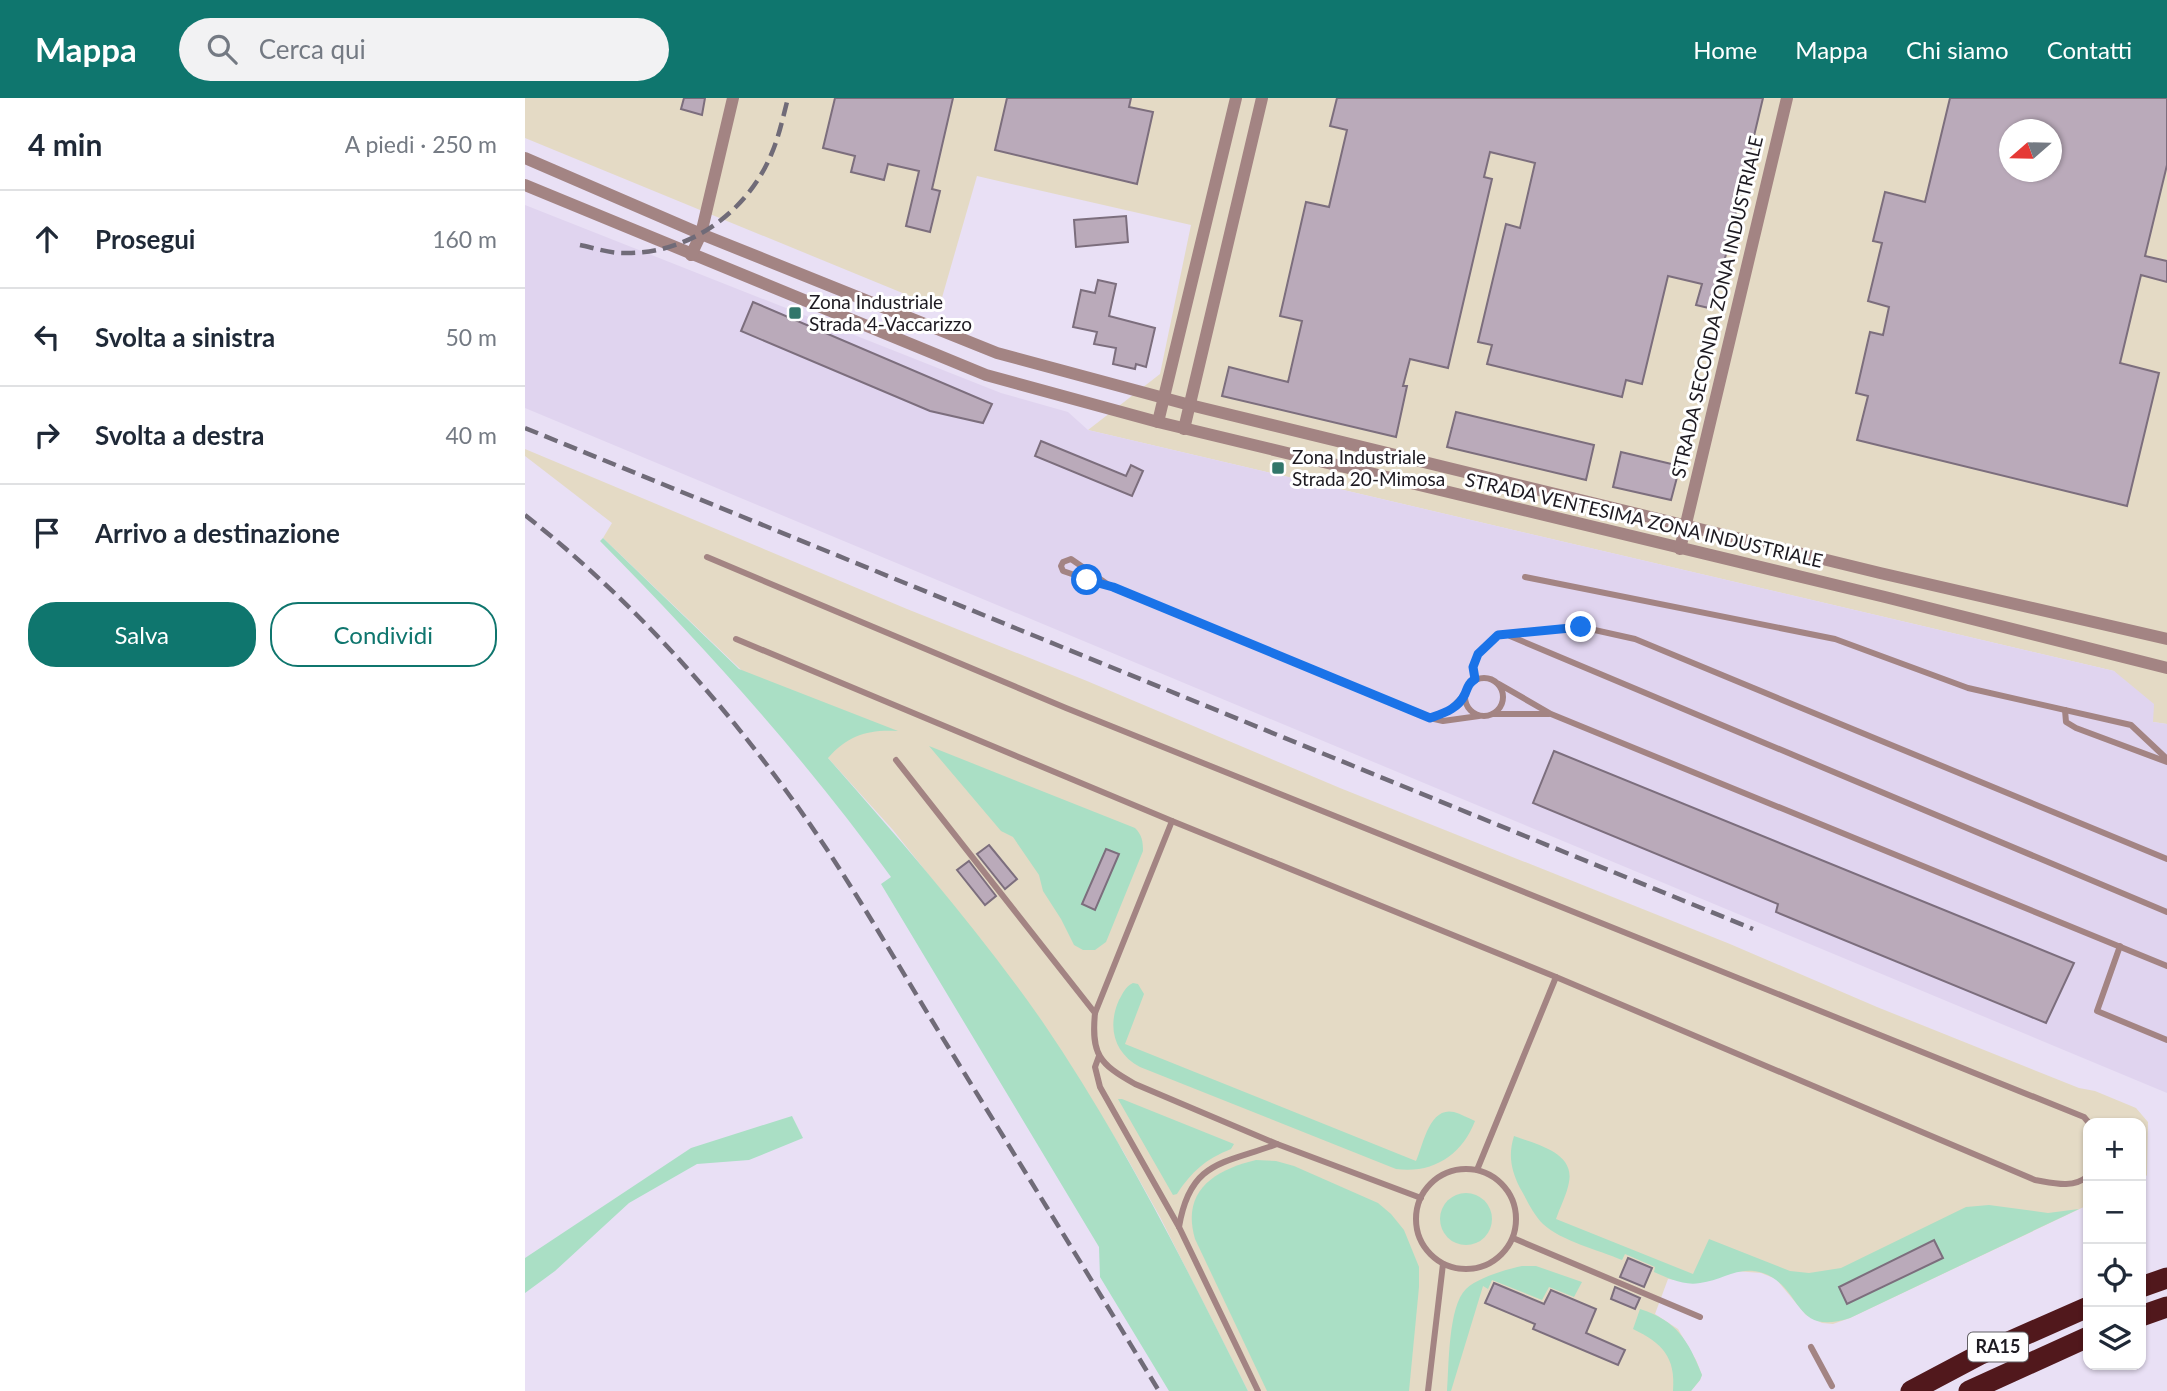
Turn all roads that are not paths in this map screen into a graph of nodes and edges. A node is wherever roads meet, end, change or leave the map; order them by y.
1 (733, 98) edge
2 (1236, 98) edge
3 (1262, 98) edge
4 (1787, 98) edge
5 (525, 158) edge
6 (564, 174) junction
7 (525, 185) edge
8 (1215, 186) junction
9 (1240, 192) junction
10 (613, 194) junction
11 (555, 197) junction
12 (604, 218) junction
13 (701, 234) junction
14 (691, 255) junction
15 (876, 303) junction
16 (867, 327) junction
17 (1182, 327) junction
18 (1206, 334) junction
19 (1164, 399) junction
20 (1190, 405) junction
21 (1158, 422) junction
22 (1184, 429) junction
23 (1302, 433) junction
24 (1297, 456) junction
25 (1412, 459) junction
26 (1406, 483) junction
27 (1686, 525) junction
28 (1680, 549) junction
29 (707, 557) dead end
30 (1525, 577) dead end
31 (1113, 587) junction
32 (1509, 635) junction
33 (736, 639) dead end
34 (2167, 639) edge
35 (2167, 668) edge
36 (1475, 679) junction
37 (1499, 684) junction
38 (1464, 695) junction
39 (2065, 709) junction
40 (1551, 714) junction
41 (1492, 715) junction
42 (1479, 716) junction
43 (1430, 718) junction
44 (896, 760) dead end
45 (2167, 761) edge
46 (1172, 821) junction
47 (2167, 859) edge
48 (2167, 912) edge
49 (2120, 946) junction
50 (2167, 966) edge
51 (1556, 977) junction
52 (1095, 1013) junction
53 (2167, 1040) edge
54 (1099, 1056) junction
55 (2085, 1118) edge
56 (1277, 1144) junction
57 (1477, 1170) junction
58 (2083, 1180) edge
59 (1421, 1198) junction
60 (1179, 1227) junction
61 (1513, 1238) junction
62 (1443, 1264) junction
63 (2166, 1278) edge
64 (2146, 1285) edge
65 (2167, 1307) edge
66 (2083, 1309) edge
67 (2146, 1314) edge
68 (1700, 1317) dead end
69 (2083, 1339) edge
70 (1811, 1347) dead end
71 (1832, 1386) dead end
72 (1258, 1391) edge
73 (1428, 1391) edge
74 (1911, 1391) edge
75 (1969, 1391) edge

1 - 13 street
2 - 8 street
3 - 9 street
4 - 27 street, STRADA SECONDA ZONA INDUSTRIALE
5 - 6 street, STRADA VENTESIMA ZONA INDUSTRIALE
6 - 10 street, STRADA VENTESIMA ZONA INDUSTRIALE
6 - 11 street
7 - 11 street, STRADA VENTESIMA ZONA INDUSTRIALE
8 - 9 street
8 - 17 street
9 - 18 street
10 - 12 street
10 - 13 street, STRADA VENTESIMA ZONA INDUSTRIALE
11 - 12 street, STRADA VENTESIMA ZONA INDUSTRIALE
12 - 14 street, STRADA VENTESIMA ZONA INDUSTRIALE
13 - 14 street
13 - 15 street, STRADA VENTESIMA ZONA INDUSTRIALE
14 - 16 street, STRADA VENTESIMA ZONA INDUSTRIALE
15 - 16 street
15 - 19 street, STRADA VENTESIMA ZONA INDUSTRIALE
16 - 21 street, STRADA VENTESIMA ZONA INDUSTRIALE
17 - 18 street
17 - 19 street
18 - 20 street
19 - 20 street, STRADA VENTESIMA ZONA INDUSTRIALE
19 - 21 street
20 - 22 street
20 - 23 street, STRADA VENTESIMA ZONA INDUSTRIALE
21 - 22 street, STRADA VENTESIMA ZONA INDUSTRIALE
22 - 24 street, STRADA VENTESIMA ZONA INDUSTRIALE
23 - 24 street
23 - 25 street, STRADA VENTESIMA ZONA INDUSTRIALE
24 - 26 street, STRADA VENTESIMA ZONA INDUSTRIALE
25 - 26 street
25 - 27 street, STRADA VENTESIMA ZONA INDUSTRIALE
26 - 28 street, STRADA VENTESIMA ZONA INDUSTRIALE
27 - 28 street, STRADA SECONDA ZONA INDUSTRIALE
27 - 34 street, STRADA VENTESIMA ZONA INDUSTRIALE
28 - 35 street, STRADA VENTESIMA ZONA INDUSTRIALE
29 - 55 lane
30 - 39 lane
31 - 31 lane
31 - 43 lane
32 - 36 lane
32 - 47 lane
32 - 48 lane
33 - 46 lane
36 - 37 lane
36 - 38 lane
37 - 40 lane
37 - 41 lane
38 - 42 lane
38 - 43 lane
39 - 45 lane
39 - 45 lane
40 - 41 lane
40 - 49 lane
41 - 42 lane
42 - 43 lane
44 - 52 lane
46 - 51 lane
46 - 52 lane
49 - 50 lane
49 - 53 lane
51 - 57 lane
51 - 58 lane
52 - 54 lane
54 - 56 lane
54 - 60 lane
56 - 59 lane
56 - 60 lane
57 - 59 lane
57 - 61 lane
59 - 62 lane
60 - 72 lane
61 - 62 lane
61 - 68 lane
62 - 73 lane
63 - 64 highway
65 - 67 highway
66 - 74 highway, RA15
69 - 75 highway, RA15
70 - 71 lane

